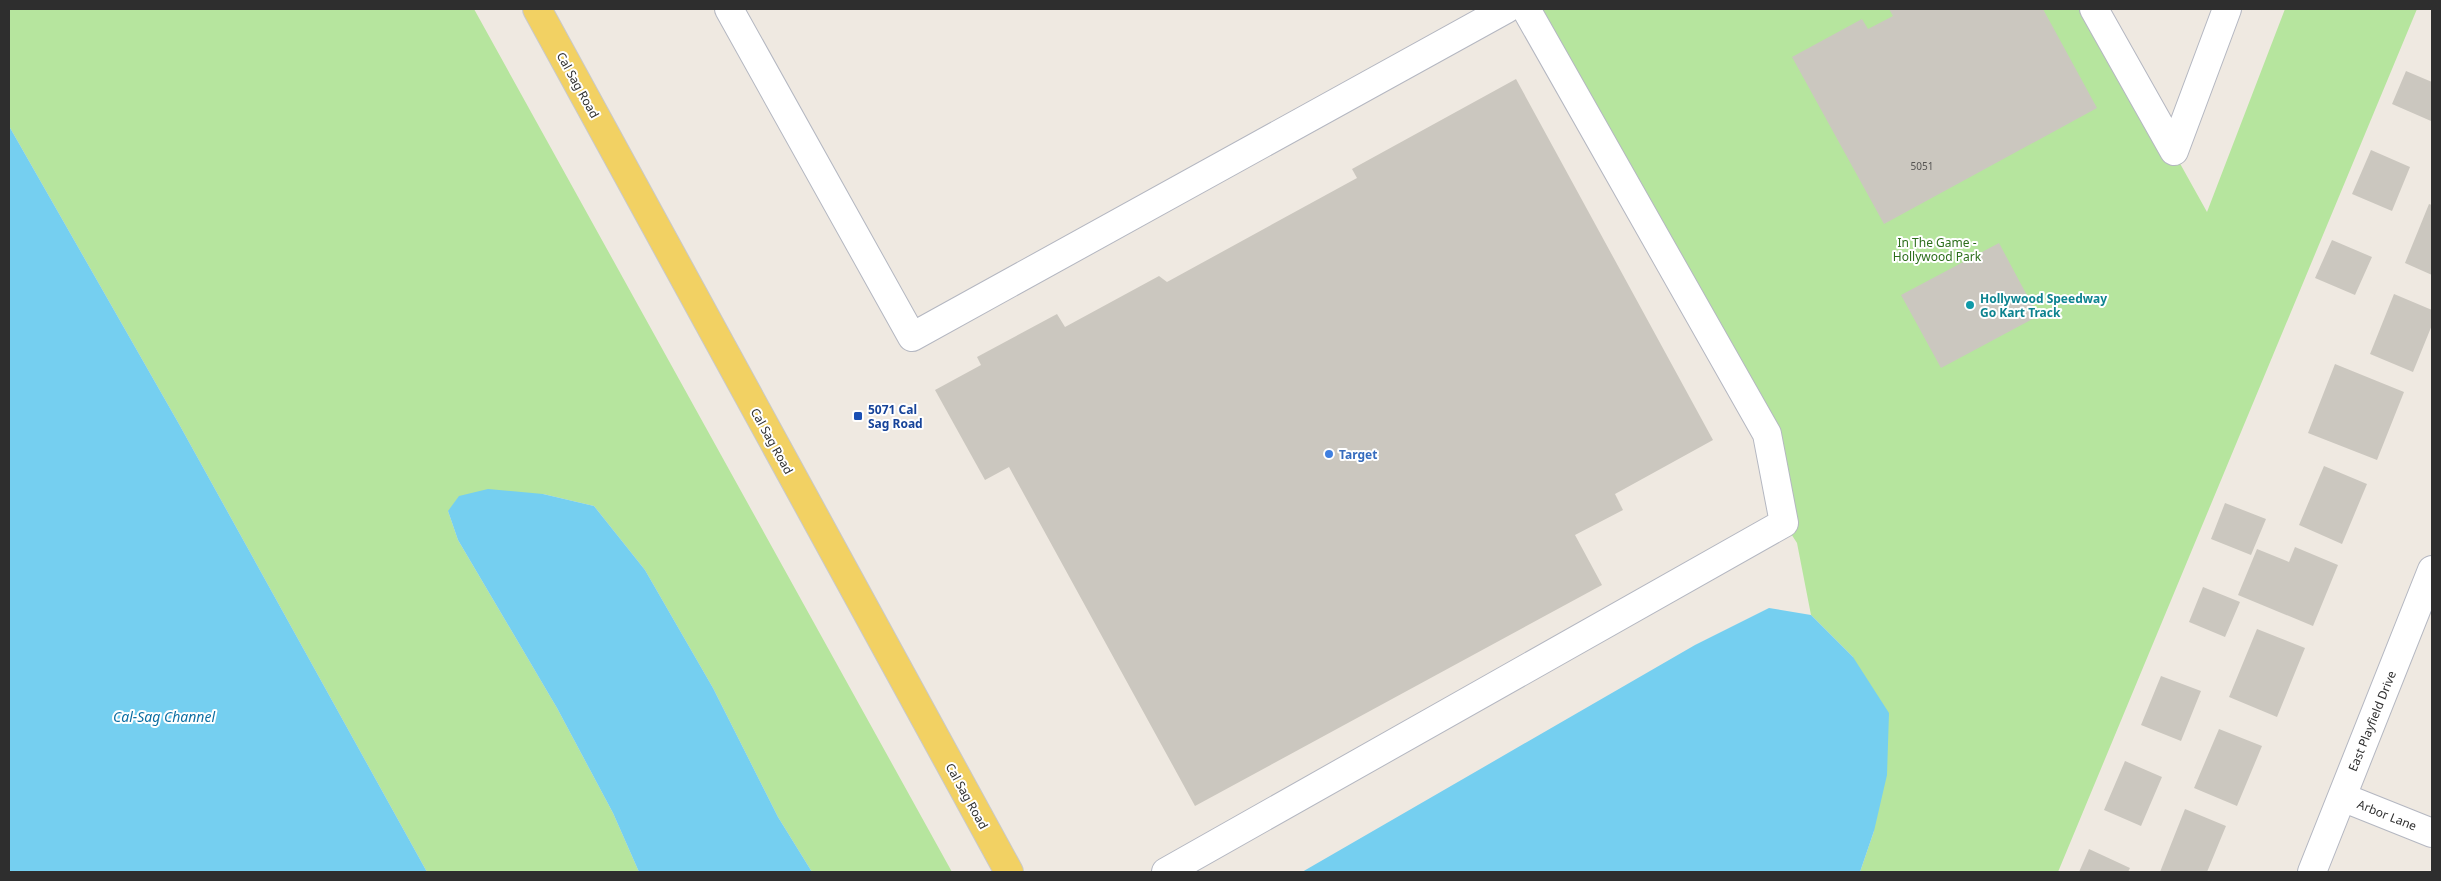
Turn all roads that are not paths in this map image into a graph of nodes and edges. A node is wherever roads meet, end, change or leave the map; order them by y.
1 (536, 9) edge
2 (729, 9) edge
3 (1506, 9) edge
4 (1526, 9) edge
5 (2094, 9) edge
6 (2227, 9) edge
7 (2432, 570) edge
8 (2342, 797) junction
9 (2432, 833) edge
10 (1008, 872) edge
11 (1166, 872) edge
12 (2312, 872) edge

1 - 10 main road, Cal Sag Road
2 - 3 street
4 - 11 street
5 - 6 street
7 - 8 street, East Playfield Drive
8 - 9 street, Arbor Lane
8 - 12 street, East Playfield Drive

